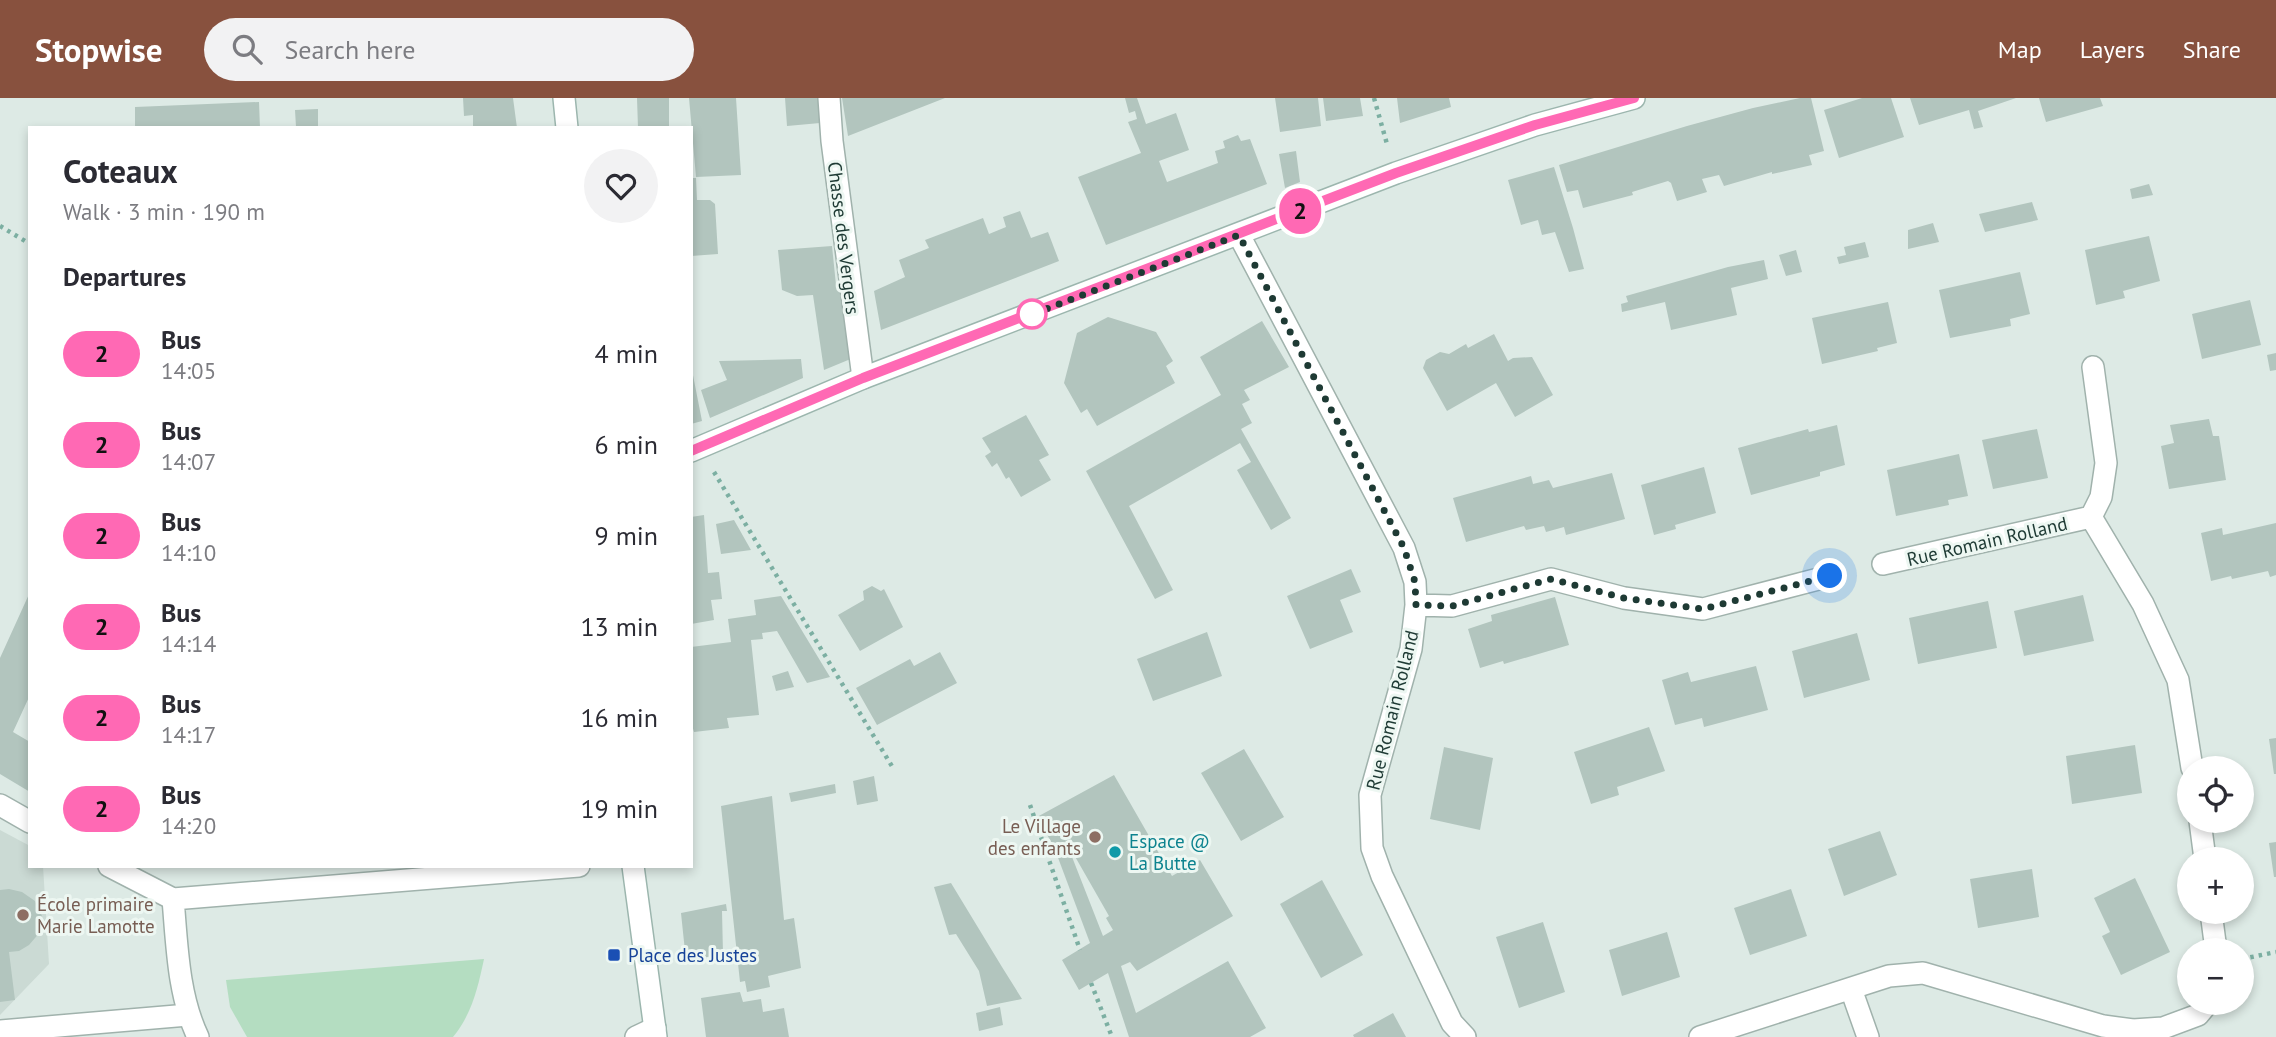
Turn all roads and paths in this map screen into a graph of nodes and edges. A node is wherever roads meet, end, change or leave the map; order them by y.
1 (564, 98) edge
2 (829, 98) edge
3 (1374, 98) edge
4 (1634, 98) edge
5 (567, 126) edge
6 (1396, 173) junction
7 (0, 226) edge
8 (1239, 235) junction
9 (28, 243) edge
10 (2093, 367) dead end
11 (863, 378) junction
12 (695, 449) edge
13 (2091, 517) junction
14 (1883, 564) dead end
15 (1830, 576) dead end
16 (1416, 605) junction
17 (2190, 756) edge
18 (893, 768) dead end
19 (0, 805) edge
20 (1030, 805) dead end
21 (28, 821) edge
22 (117, 868) edge
23 (554, 868) edge
24 (634, 868) edge
25 (140, 874) edge
26 (173, 899) junction
27 (1080, 950) dead end
28 (2276, 953) edge
29 (2254, 957) edge
30 (1091, 983) dead end
31 (1851, 989) junction
32 (188, 1015) junction
33 (2199, 1015) edge
34 (0, 1031) edge
35 (2104, 1032) edge
36 (649, 1034) edge
37 (198, 1037) edge
38 (1112, 1037) edge
39 (1465, 1037) edge
40 (1700, 1037) edge
41 (1868, 1037) edge

1 - 5 street
2 - 11 street, Chasse des Vergers
3 - 6 path
4 - 6 street
6 - 8 street
7 - 9 path
8 - 11 street
8 - 16 street, Rue Romain Rolland
10 - 13 street, Rue Romain Rolland
11 - 12 street
12 - 18 path
13 - 14 street, Rue Romain Rolland
13 - 17 street, Rue Romain Rolland
15 - 16 street
16 - 39 street, Rue Romain Rolland
19 - 21 street
20 - 27 path
22 - 25 street
23 - 26 street
24 - 36 street
25 - 26 street
26 - 32 street
28 - 29 path
30 - 38 path
31 - 35 street
31 - 40 street
31 - 41 street
32 - 34 street
32 - 37 street
33 - 35 street

